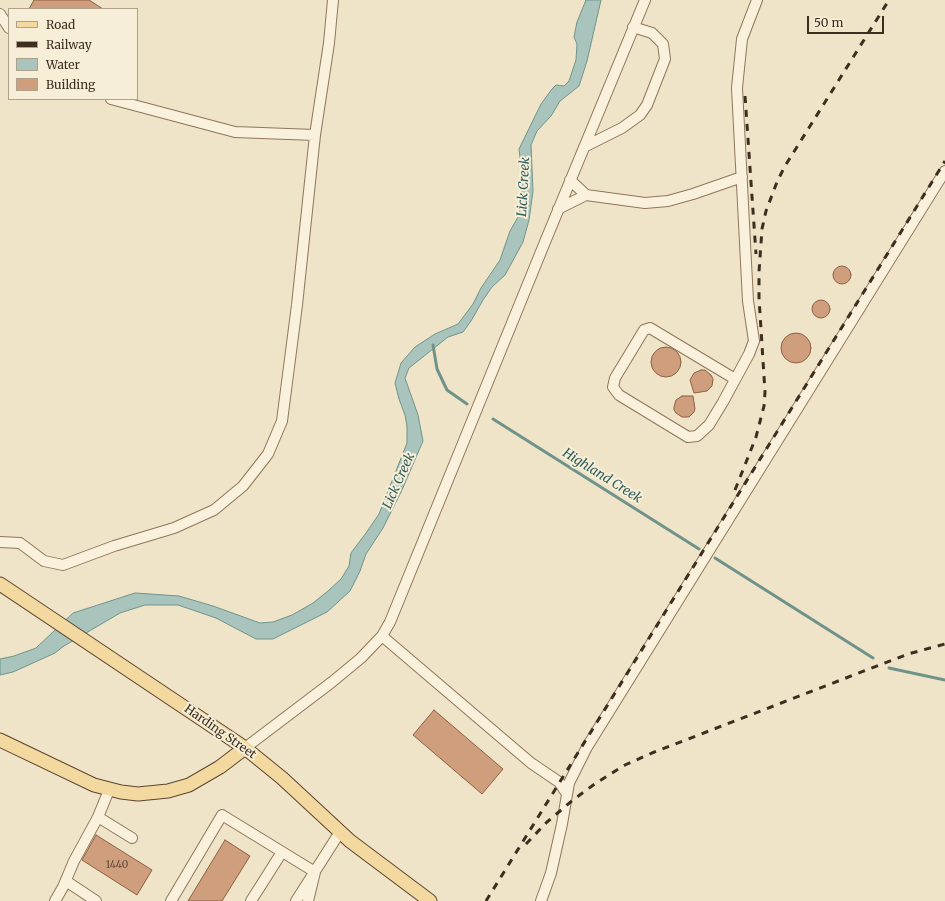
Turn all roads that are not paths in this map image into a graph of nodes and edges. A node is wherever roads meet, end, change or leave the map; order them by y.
1 (333, 0) edge
2 (645, 0) edge
3 (758, 0) edge
4 (0, 14) edge
5 (8, 26) edge
6 (633, 27) junction
7 (115, 100) edge
8 (315, 135) junction
9 (584, 147) junction
10 (945, 171) edge
11 (742, 177) junction
12 (570, 180) junction
13 (586, 195) junction
14 (558, 209) junction
15 (735, 379) junction
16 (0, 542) edge
17 (0, 584) edge
18 (382, 636) junction
19 (0, 740) edge
20 (245, 748) junction
21 (109, 790) junction
22 (567, 794) junction
23 (98, 818) junction
24 (340, 832) junction
25 (132, 838) dead end
26 (282, 852) junction
27 (315, 872) junction
28 (66, 881) junction
29 (55, 901) edge
30 (96, 901) edge
31 (171, 901) edge
32 (251, 901) edge
33 (296, 901) edge
34 (308, 901) edge
35 (430, 901) edge
36 (541, 901) edge

1 - 8 lane
2 - 6 lane
3 - 11 lane
4 - 5 lane
6 - 9 lane
6 - 9 lane
7 - 8 lane
8 - 16 lane
9 - 12 lane
10 - 22 lane
11 - 13 lane
11 - 15 lane
12 - 13 lane
12 - 14 lane
13 - 14 lane
14 - 18 lane
15 - 15 lane
17 - 20 main road, Harding Street
18 - 20 lane
18 - 22 lane
19 - 21 main road
20 - 21 main road
20 - 24 main road, Harding Street
21 - 23 lane
22 - 36 lane
23 - 25 lane
23 - 28 lane
24 - 27 lane
24 - 35 main road, Harding Street
26 - 27 lane
26 - 31 lane
26 - 32 lane
27 - 33 lane
27 - 34 lane
28 - 29 lane
28 - 30 lane

